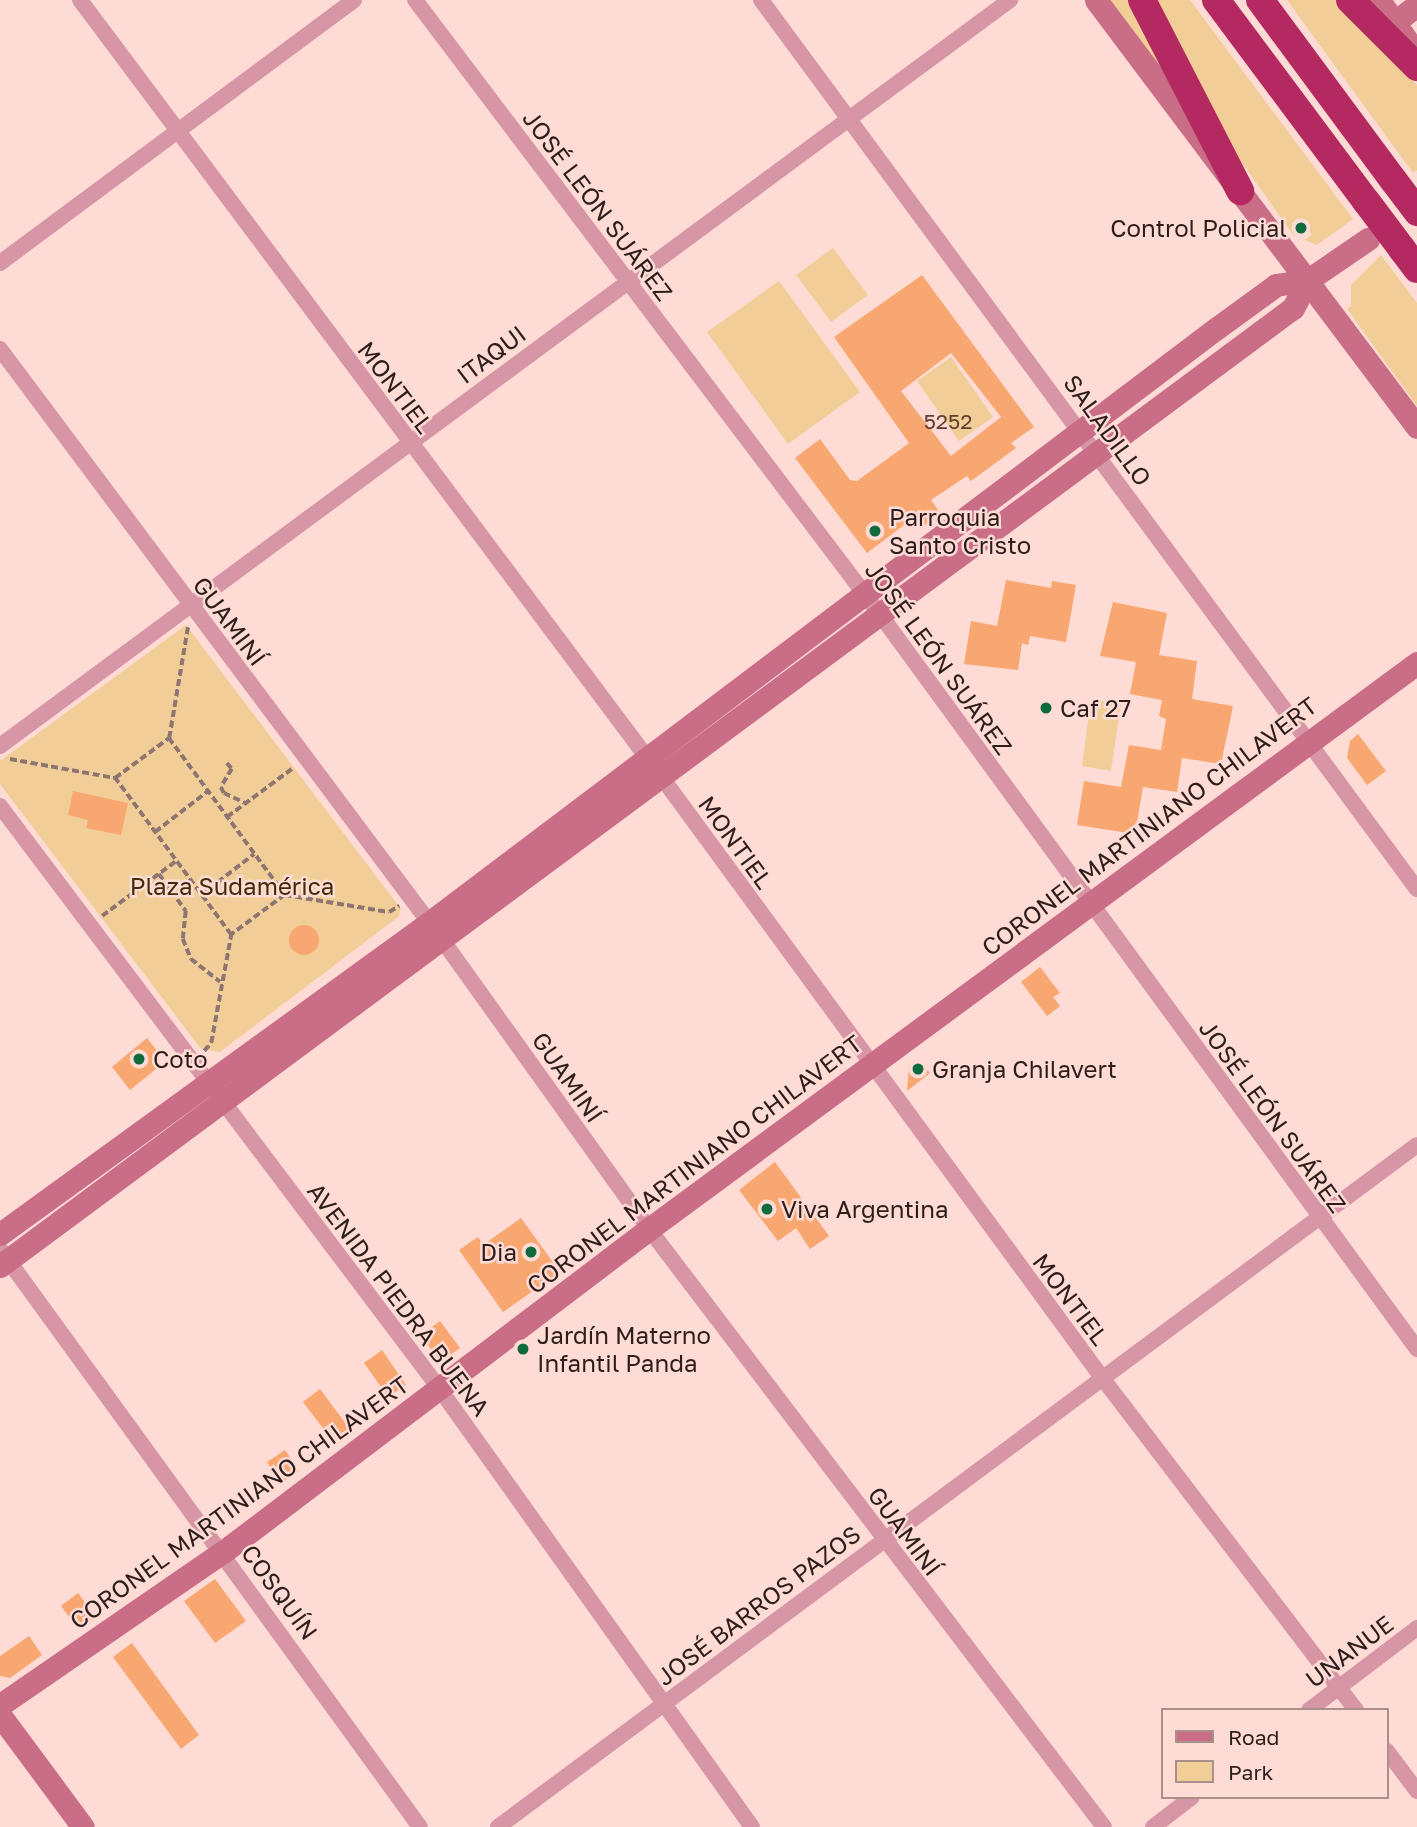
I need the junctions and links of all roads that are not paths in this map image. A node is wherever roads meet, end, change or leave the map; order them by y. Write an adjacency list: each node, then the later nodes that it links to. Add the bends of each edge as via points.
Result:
1 (80, 0): 17 (street, MONTIEL)
2 (354, 0): 17 (street)
3 (415, 0): 23 (street, JOSÉ LEÓN SUÁREZ)
4 (761, 0): 16 (street, SALADILLO)
5 (1010, 0): 16 (street, ITAQUI)
6 (1096, 0): 18 (main road)
7 (1142, 0): 18 (highway)
8 (1216, 0): 21 (highway, bridge)
9 (1260, 0): 19 (highway, bridge)
10 (1350, 0): 15 (highway)
11 (1379, 0): 13 (main road)
12 (1417, 5): 13 (main road)
13 (1396, 21): 14 (main road)
14 (1417, 55)
15 (1417, 67)
16 (850, 119): 23 (street, ITAQUI); 27 (street, SALADILLO)
17 (178, 131): 22 (street); 28 (street, MONTIEL)
18 (1240, 191): 24 (main road)
19 (1417, 212)
20 (1368, 239): 24 (main road)
21 (1409, 259)
22 (0, 263)
23 (626, 281): 28 (street, ITAQUI); 30 (street, JOSÉ LEÓN SUÁREZ)
24 (1308, 281): 26 (main road); 27 (main road, via 1276,285); 29 (main road, via 1293,308)
25 (0, 349): 31 (street, GUAMINÍ)
26 (1417, 427)
27 (1082, 432): 29 (street, SALADILLO); 30 (main road)
28 (410, 443): 31 (street, ITAQUI); 36 (street, MONTIEL)
29 (1098, 455): 32 (main road); 34 (street, SALADILLO)
30 (865, 595): 32 (street, JOSÉ LEÓN SUÁREZ); 36 (main road)
31 (191, 607): 35 (street, ITAQUI); 40 (street, GUAMINÍ)
32 (879, 613): 36 (main road); 39 (street, JOSÉ LEÓN SUÁREZ)
33 (1417, 663): 34 (main road, CORONEL MARTINIANO CHILAVERT)
34 (1306, 741): 38 (street, SALADILLO); 39 (main road, CORONEL MARTINIANO CHILAVERT)
35 (0, 746)
36 (653, 766): 40 (main road); 41 (street, MONTIEL)
37 (0, 806): 42 (street, AVENIDA PIEDRA BUENA)
38 (1417, 889)
39 (1088, 904): 41 (main road, CORONEL MARTINIANO CHILAVERT); 45 (street, JOSÉ LEÓN SUÁREZ)
40 (436, 932): 42 (main road); 43 (main road); 46 (street, GUAMINÍ)
41 (870, 1066): 46 (main road, CORONEL MARTINIANO CHILAVERT); 50 (street, MONTIEL)
42 (208, 1083): 43 (street, AVENIDA PIEDRA BUENA); 47 (main road)
43 (223, 1103): 48 (main road); 51 (street, AVENIDA PIEDRA BUENA)
44 (1417, 1145): 45 (street, JOSÉ BARROS PAZOS)
45 (1320, 1217): 49 (street, JOSÉ LEÓN SUÁREZ); 50 (street, JOSÉ BARROS PAZOS)
46 (649, 1229): 51 (main road, CORONEL MARTINIANO CHILAVERT); 52 (street, GUAMINÍ)
47 (0, 1234)
48 (3, 1258): 53 (street, COSQUÍN)
49 (1417, 1349)
50 (1103, 1379): 52 (street, JOSÉ BARROS PAZOS); 55 (street, MONTIEL)
51 (439, 1388): 53 (main road, CORONEL MARTINIANO CHILAVERT); 56 (street, AVENIDA PIEDRA BUENA)
52 (883, 1540): 56 (street, JOSÉ BARROS PAZOS); 68 (street, GUAMINÍ)
53 (223, 1552): 57 (main road, CORONEL MARTINIANO CHILAVERT); 65 (street, COSQUÍN)
54 (1417, 1628): 55 (street, UNANUE)
55 (1339, 1687): 58 (street, UNANUE); 59 (street, MONTIEL)
56 (664, 1704): 66 (street, JOSÉ BARROS PAZOS); 67 (street, AVENIDA PIEDRA BUENA)
57 (0, 1705)
58 (1312, 1708)
59 (1355, 1708)
60 (0, 1715): 64 (main road)
61 (1389, 1754): 62 (street)
62 (1417, 1791)
63 (1189, 1799): 69 (street)
64 (83, 1827)
65 (420, 1827)
66 (498, 1827)
67 (752, 1827)
68 (1104, 1827)
69 (1153, 1827)

